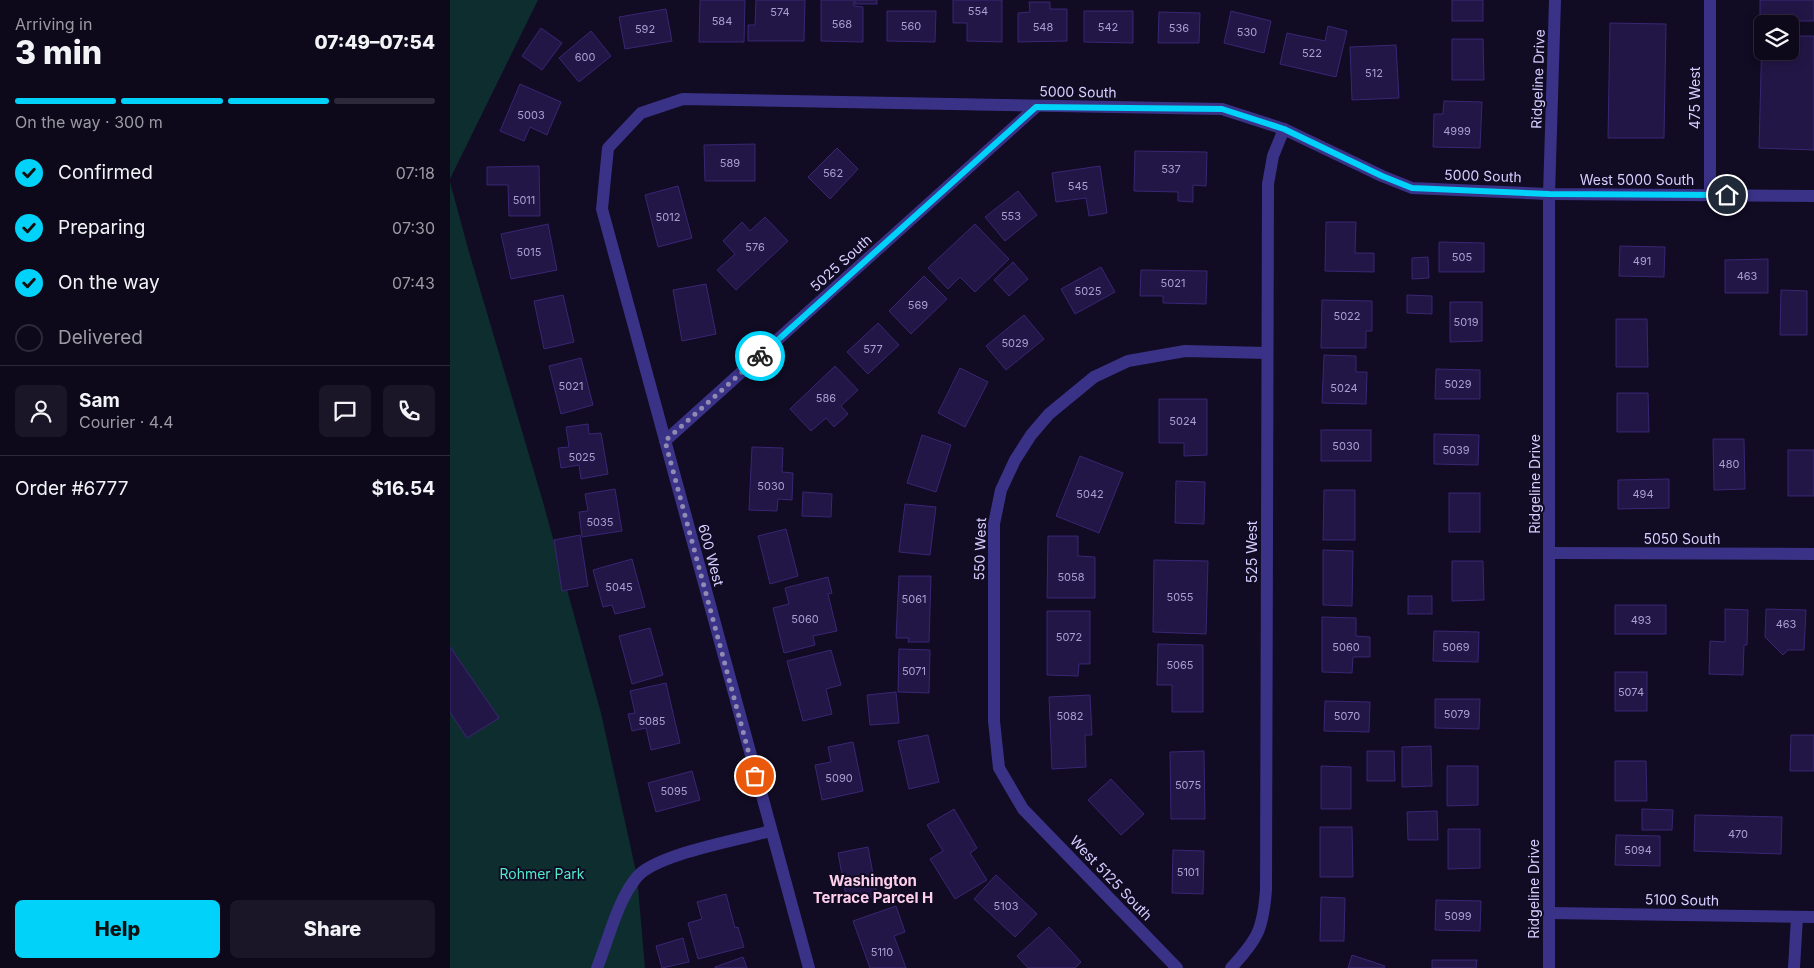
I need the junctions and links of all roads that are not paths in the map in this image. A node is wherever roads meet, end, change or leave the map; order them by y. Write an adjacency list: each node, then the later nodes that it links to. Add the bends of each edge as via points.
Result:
1 (1555, 0): 6 (street, Ridgeline Drive)
2 (1710, 0): 7 (street, 475 West)
3 (1036, 107): 4 (street, 5000 South, via 1222,109); 5 (street, 5000 South, via 683,99 641,113); 10 (street, 5025 South)
4 (1284, 129): 6 (street, 5000 South, via 1412,188); 9 (street, 525 West, via 1273,156 1268,184)
5 (608, 148): 10 (street, 600 West, via 602,209)
6 (1549, 194): 7 (street, West 5000 South); 11 (street, Ridgeline Drive)
7 (1710, 195): 8 (street, West 5000 South)
8 (1814, 196)
9 (1267, 353): 13 (street, 550 West, via 1185,351 1128,361 1094,377 1072,393 1030,435 1015,460 1001,490 994,524 994,721 999,768); 21 (street, 525 West, via 1266,890 1264,920 1252,946)
10 (665, 441): 14 (street, 600 West)
11 (1550, 553): 12 (street, 5050 South); 15 (street, Ridgeline Drive)
12 (1814, 554)
13 (1023, 809): 20 (street, West 5125 South)
14 (770, 831): 18 (street, via 661,860 637,876 624,896); 19 (street, 600 West)
15 (1549, 913): 16 (street, 5100 South); 22 (street, Ridgeline Drive)
16 (1797, 917): 17 (street, 5100 South); 23 (street)
17 (1814, 918)
18 (597, 968)
19 (809, 968)
20 (1177, 968)
21 (1232, 968)
22 (1549, 968)
23 (1794, 968)

